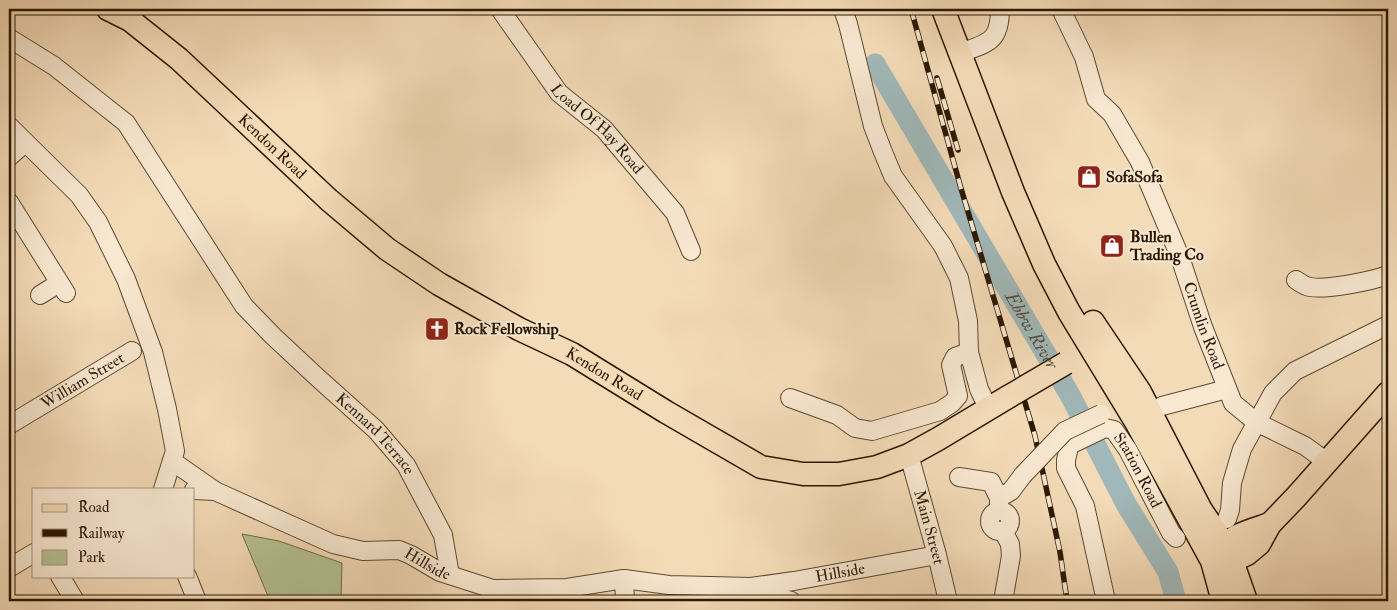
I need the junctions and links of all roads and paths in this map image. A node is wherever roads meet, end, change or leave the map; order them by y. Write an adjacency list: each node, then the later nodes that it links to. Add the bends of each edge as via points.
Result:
1 (108, 9): 29 (main road, Kendon Road, via 130,20 180,59 329,200 387,249 440,284 519,329 572,354 755,464 803,474 839,474 877,467)
2 (500, 9): 13 (street, Load Of Hay Road, via 559,93 604,130 676,213)
3 (843, 9): 20 (street, via 882,152 893,176 943,246 959,278 968,321)
4 (943, 9): 8 (main road)
5 (1000, 9): 8 (street, via 998,31 987,43)
6 (1062, 9): 21 (street, Crumlin Road, via 1084,57 1096,99 1112,114 1140,162 1180,257)
7 (9, 38): 45 (street, Kennard Terrace, via 54,66 126,123 244,306 376,430 406,465 443,535)
8 (960, 53): 18 (main road, via 1044,264 1069,312)
9 (9, 126): 10 (street)
10 (25, 143): 11 (street); 30 (street, via 79,195 98,222 126,278 165,399 175,451)
11 (9, 157)
12 (9, 202): 16 (street, via 62,288)
13 (691, 251)
14 (1388, 275): 15 (street, via 1365,282 1316,287)
15 (1296, 280)
16 (40, 294)
17 (1388, 325): 27 (street, via 1295,371 1273,393)
18 (1098, 343): 25 (main road, Kendon Road, bridge); 43 (main road, via 1140,430)
19 (132, 351): 28 (street, William Street)
20 (969, 352): 23 (street, via 955,357 951,365 958,396 952,403 940,410 872,431 856,428 837,415); 25 (street)
21 (1227, 389): 24 (street); 27 (street, Crumlin Road, via 1237,408)
22 (1388, 393): 31 (main road)
23 (790, 398)
24 (1162, 406)
25 (988, 408): 29 (main road, Kendon Road)
26 (1107, 416): 36 (street, bridge, via 1065,431); 39 (street, Station Road); 57 (street, Station Road, via 1070,447 1066,460 1066,468 1085,506)
27 (1256, 422): 31 (street, Crumlin Road, via 1305,446); 37 (street, via 1238,460)
28 (9, 425)
29 (909, 455): 42 (street, Main Street)
30 (172, 461): 33 (street); 35 (street)
31 (1327, 462): 38 (main road)
32 (960, 477): 36 (street, via 991,482)
33 (163, 488)
34 (195, 490): 35 (street, Hillside)
35 (215, 491): 45 (street, Hillside, via 333,544 363,551 399,550)
36 (999, 505): 56 (street, via 990,525 994,530 1003,531 1010,544)
37 (1227, 519)
38 (1270, 524): 40 (main road); 43 (main road, via 1243,533)
39 (1176, 538)
40 (1259, 544): 43 (main road, via 1247,554); 59 (main road)
41 (32, 554): 44 (street)
42 (937, 555): 49 (street, Hillside); 55 (street, Main Street)
43 (1222, 555): 58 (main road); 59 (main road)
44 (9, 568)
45 (450, 575): 48 (street, Hillside, via 493,589 567,588)
46 (61, 578): 51 (street)
47 (188, 578): 52 (street)
48 (624, 579): 50 (street, Hillside); 53 (street)
49 (750, 587): 50 (street, Hillside); 54 (street)
50 (697, 594)
51 (75, 601)
52 (197, 601)
53 (625, 601)
54 (791, 601)
55 (948, 601)
56 (1004, 601)
57 (1106, 601)
58 (1223, 601)
59 (1247, 601)

